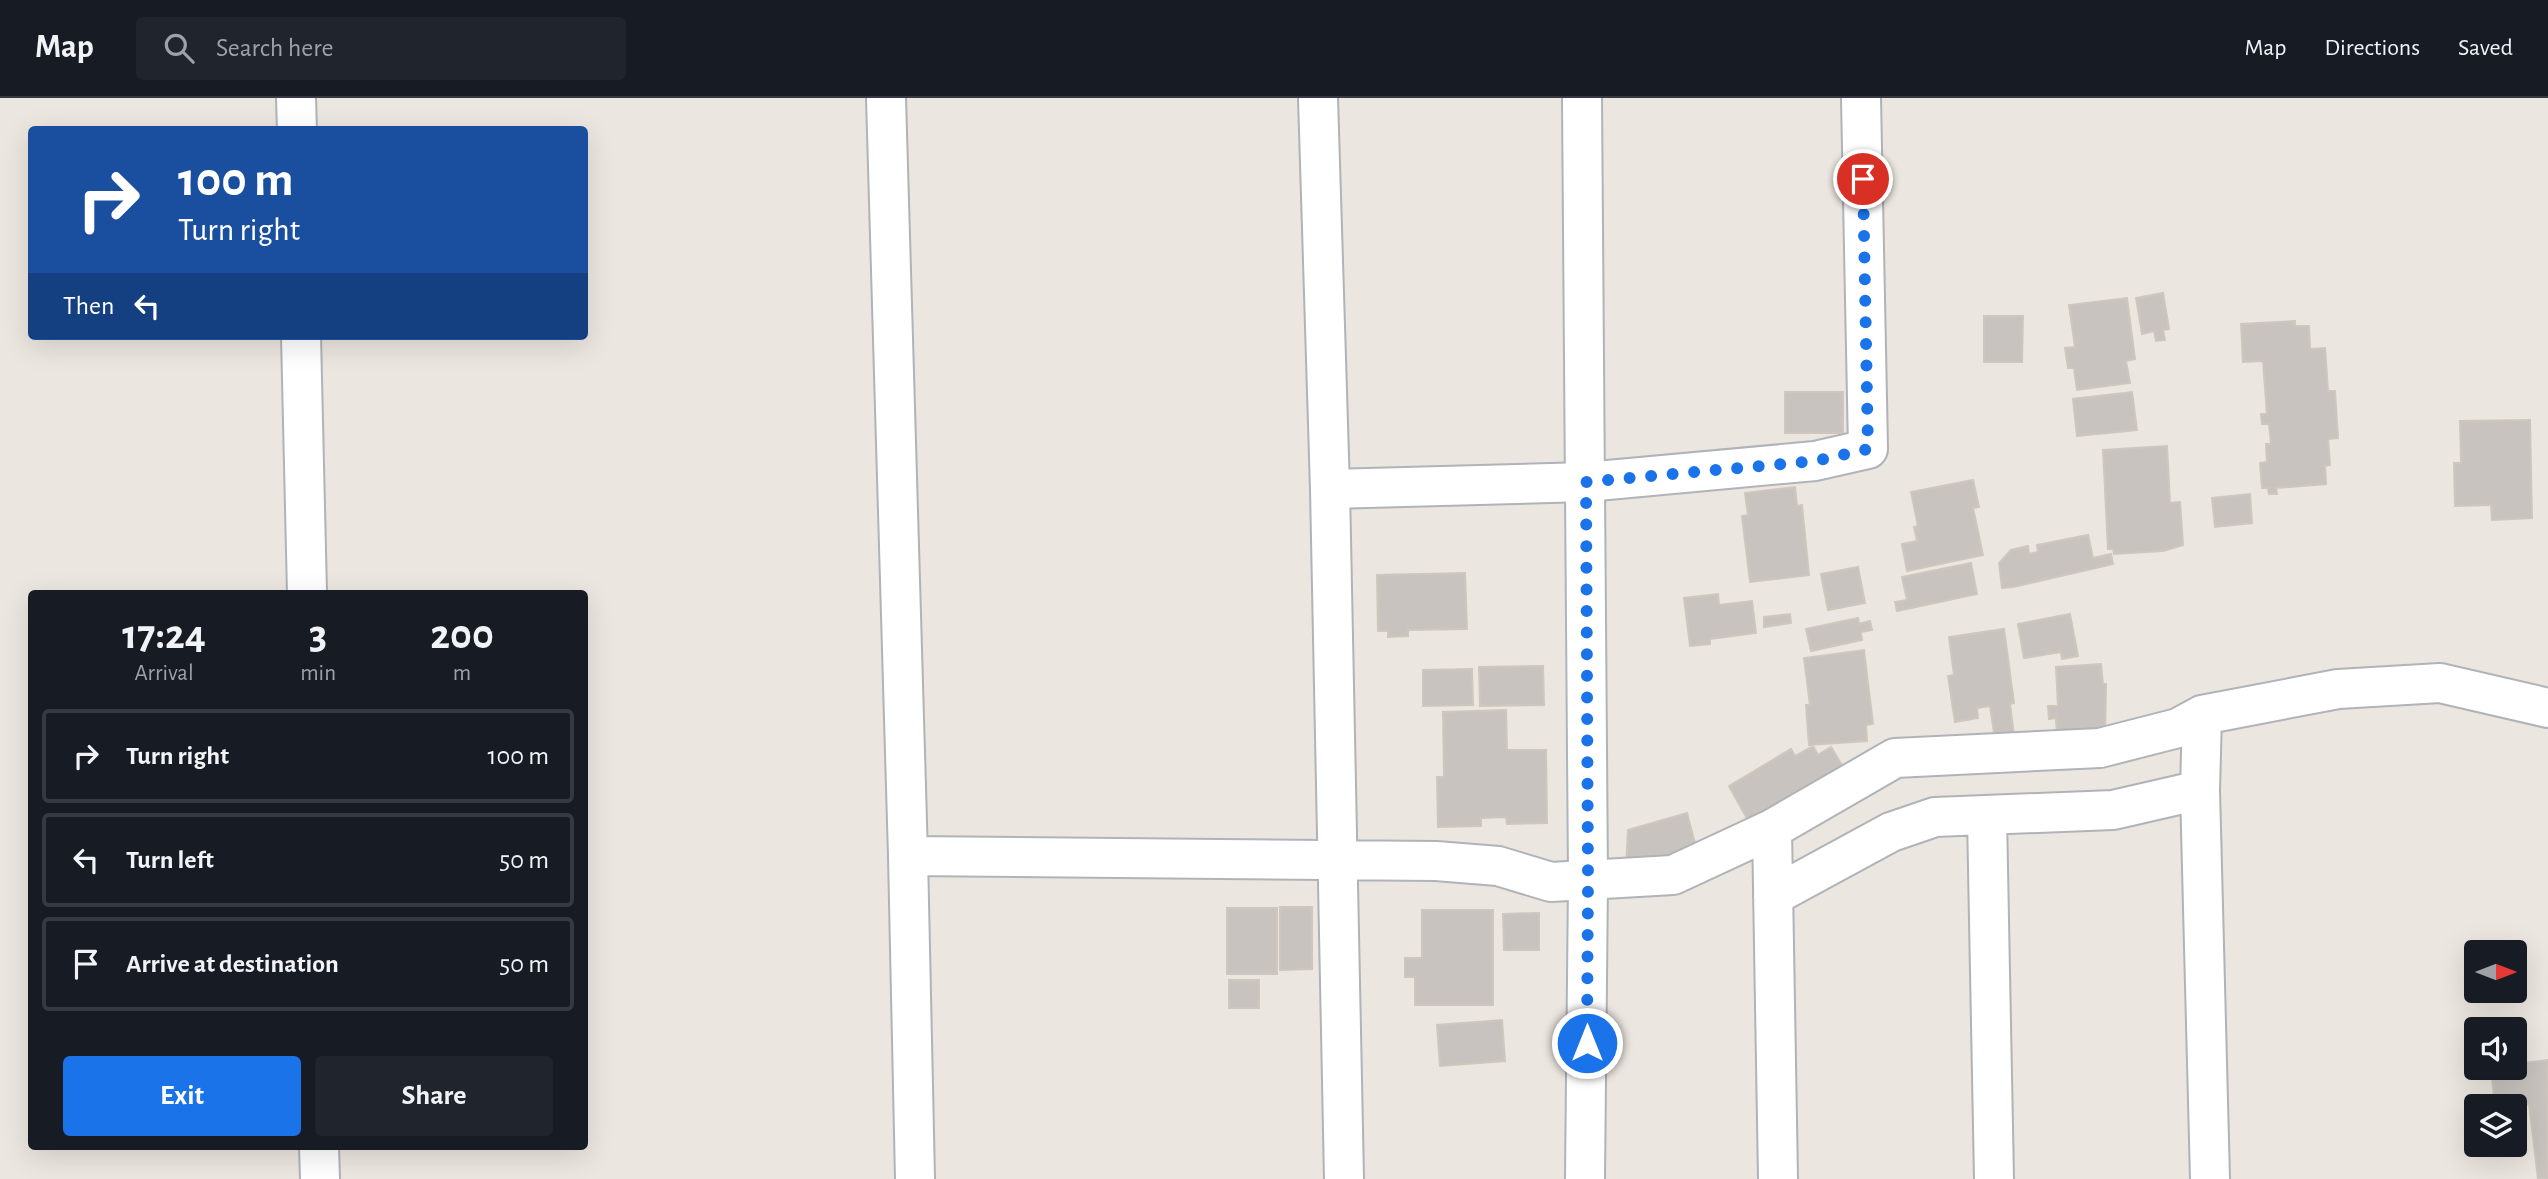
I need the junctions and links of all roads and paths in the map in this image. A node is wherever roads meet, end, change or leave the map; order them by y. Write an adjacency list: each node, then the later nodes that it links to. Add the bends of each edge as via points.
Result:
1 (296, 98): 6 (street)
2 (886, 98): 16 (street)
3 (1318, 98): 9 (street)
4 (1582, 98): 8 (street)
5 (1861, 98): 8 (street, via 1868,449 1815,461)
6 (297, 126)
7 (302, 340): 10 (street)
8 (1586, 482): 9 (street); 18 (street)
9 (1330, 489): 17 (street)
10 (307, 590)
11 (2548, 708): 12 (street, via 2441,683 2338,689)
12 (2202, 715): 13 (street); 15 (street, via 2178,728 2100,748 1895,758)
13 (2200, 790): 14 (street, via 2113,810); 27 (street)
14 (1987, 816): 19 (street, via 1935,817 1891,832); 26 (street)
15 (1772, 829): 18 (street, via 1673,875); 19 (street)
16 (908, 856): 17 (street); 22 (street)
17 (1337, 860): 18 (street, via 1436,861 1498,866 1551,882); 23 (street)
18 (1588, 880): 24 (street)
19 (1773, 897): 25 (street)
20 (319, 1150): 21 (street)
21 (320, 1179)
22 (915, 1179)
23 (1344, 1179)
24 (1585, 1179)
25 (1778, 1179)
26 (1994, 1179)
27 (2210, 1179)

